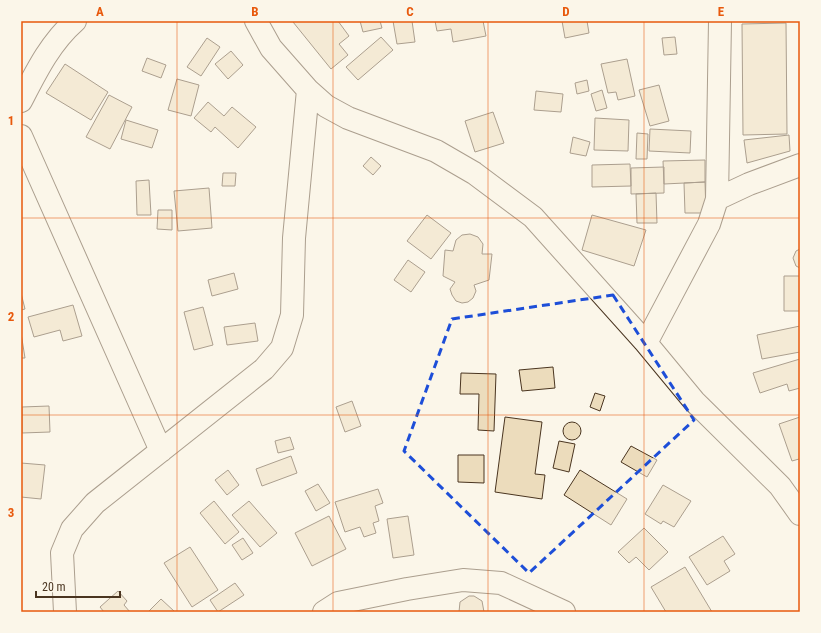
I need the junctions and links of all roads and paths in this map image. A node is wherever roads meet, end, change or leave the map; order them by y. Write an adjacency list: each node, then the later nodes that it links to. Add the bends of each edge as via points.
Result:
1 (75, 21): 5 (street, via 44,57)
2 (256, 21): 4 (street, via 271,48)
3 (720, 21): 8 (street)
4 (308, 90): 9 (street, via 326,106 348,118 436,151 480,177 533,217); 10 (street, via 294,238 292,315 282,348 264,369)
5 (21, 101)
6 (21, 136): 10 (street)
7 (800, 165): 8 (street)
8 (717, 198): 9 (street, via 709,224)
9 (646, 343): 11 (street, via 694,401 780,486)
10 (161, 451): 12 (street, via 95,503 72,529 62,553)
11 (800, 514)
12 (65, 612)
13 (324, 612): 14 (street, via 338,603 463,580 501,583)
14 (564, 612)

